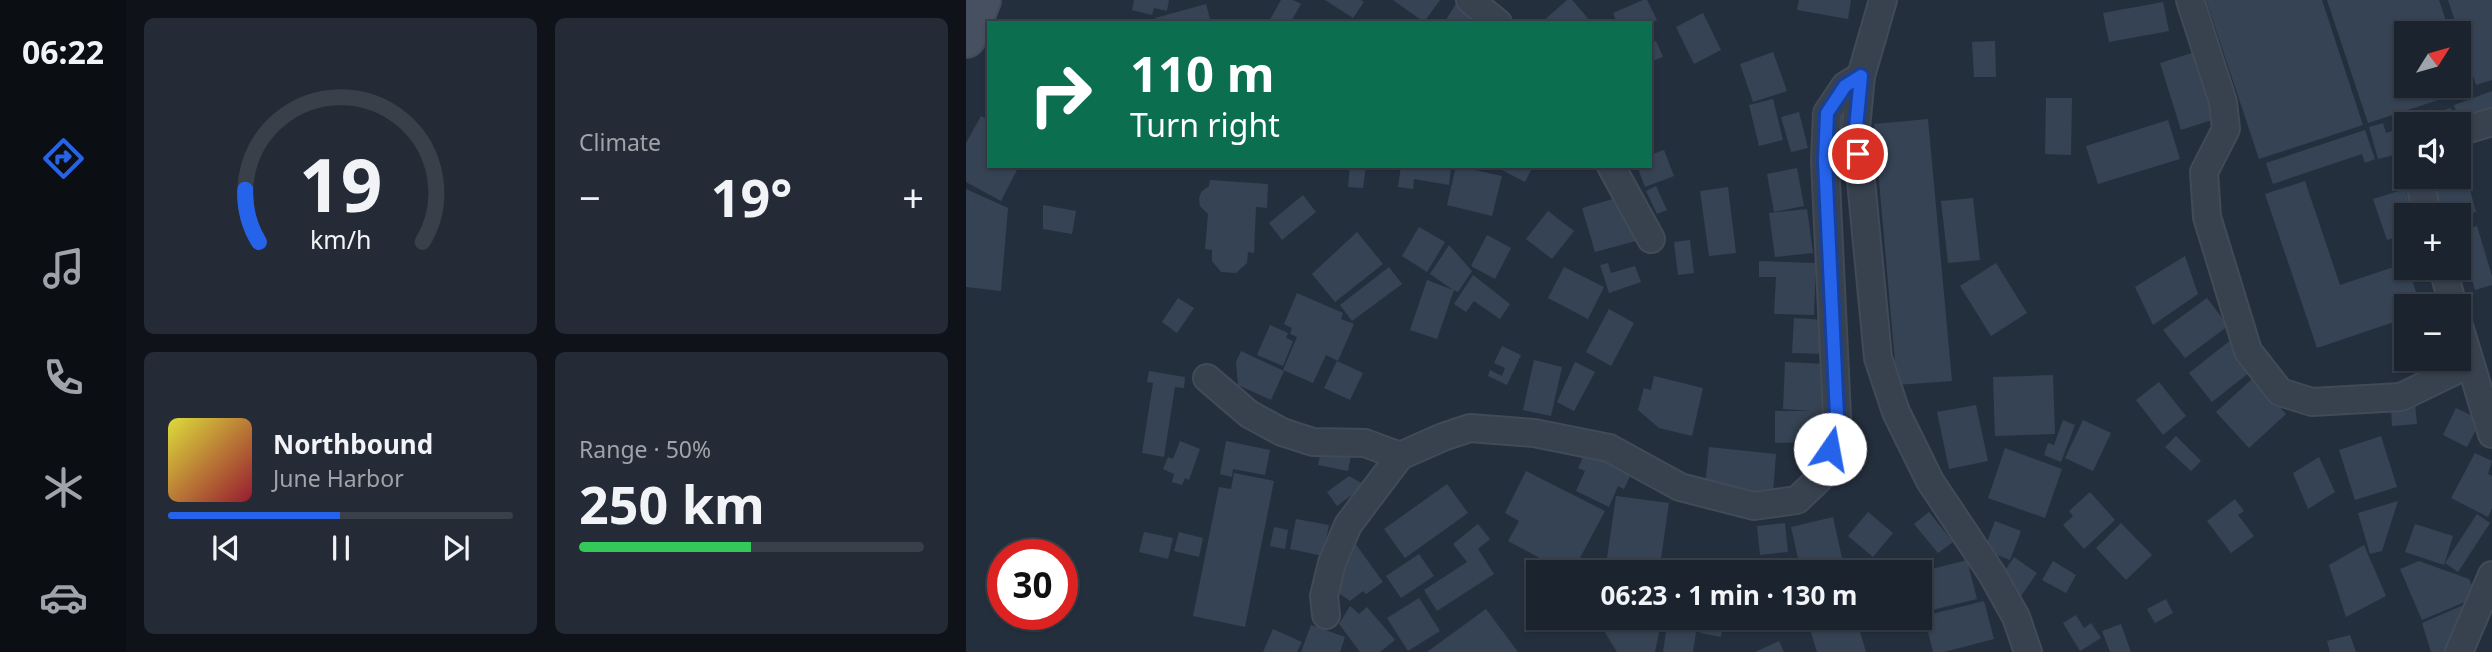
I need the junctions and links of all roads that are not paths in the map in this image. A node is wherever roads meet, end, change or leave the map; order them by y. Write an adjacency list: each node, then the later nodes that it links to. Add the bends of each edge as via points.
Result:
1 (981, 0): 6 (main road)
2 (1470, 0): 5 (street)
3 (1883, 0): 7 (street)
4 (2190, 0): 13 (street, via 2223,102 2226,129 2204,172 2207,217 2248,351 2280,392 2312,402 2401,397)
5 (1496, 21)
6 (966, 38)
7 (1861, 76): 16 (street, via 1845,86 1827,113 1825,161 1837,416 1820,478 1797,500 1754,506 1680,487 1609,448 1534,433 1470,428); 19 (street, via 1856,128 1878,358 1896,412 1930,481 1992,573 2016,617)
8 (2492, 122): 9 (street)
9 (2471, 128)
10 (1612, 168): 11 (street)
11 (1651, 239)
12 (2471, 370): 15 (street)
13 (2455, 371)
14 (1207, 378): 16 (street, via 1249,414 1282,432 1313,443 1364,443)
15 (2492, 434)
16 (1400, 456): 18 (street, via 1348,525 1324,596)
17 (2492, 575): 20 (street)
18 (1326, 615)
19 (2028, 652)
20 (2459, 652)

